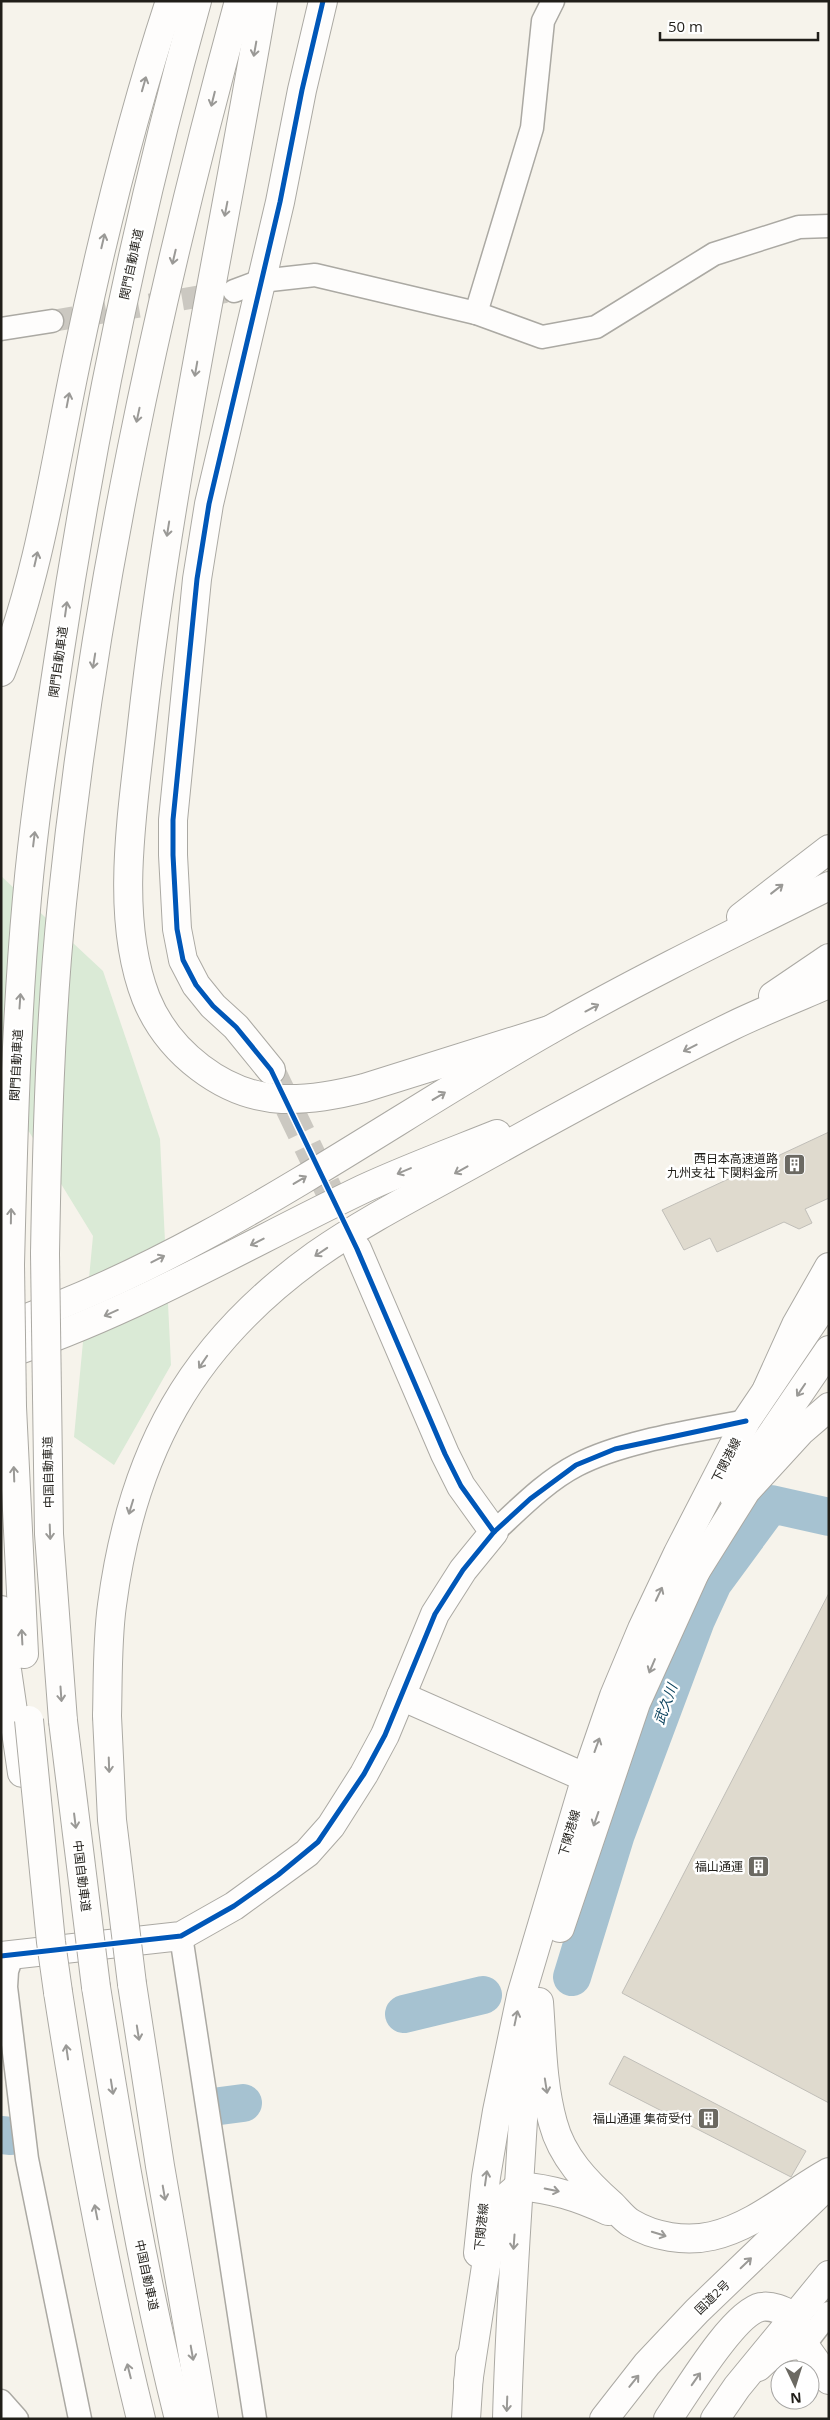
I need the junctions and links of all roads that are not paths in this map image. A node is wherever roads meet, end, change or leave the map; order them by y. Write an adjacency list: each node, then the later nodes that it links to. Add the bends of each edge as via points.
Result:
1 (170, 1): 13 (main road, one-way to 1, via 28,594 78,351 122,164 150,60)
2 (197, 1): 26 (main road, 関門自動車道, one-way to 2, bridge, via 14,1076 27,897 50,715 91,458 118,322 147,190)
3 (239, 1): 55 (main road, 中国自動車道, one-way to 55, bridge, via 160,316 103,597 62,904 48,1093 46,1396 50,1534 63,1721 96,1987 120,2137 144,2268)
4 (264, 1): 20 (main road, one-way to 20, via 181,453 148,666 130,848 131,938 137,971 160,1025 192,1062 213,1077 256,1096 308,1099 364,1088)
5 (323, 1): 8 (main road)
6 (553, 1): 10 (street, via 543,21 532,128)
7 (829, 226): 10 (street, via 799,227 714,254 596,326 542,337)
8 (260, 281): 9 (street); 10 (street, via 314,275); 21 (main road, via 209,504 196,579 173,855 177,929 183,960 196,985)
9 (234, 291)
10 (476, 313)
11 (52, 321): 12 (street)
12 (1, 330)
13 (1, 672)
14 (829, 849): 16 (main road, one-way to 14)
15 (829, 886): 16 (main road)
16 (697, 952): 20 (main road, one-way to 16)
17 (829, 958): 19 (main road)
18 (829, 984): 19 (main road)
19 (733, 1026): 22 (main road, one-way to 22)
20 (549, 1030): 26 (main road, one-way to 20, via 89,1292 192,1242)
21 (271, 1070)
22 (596, 1096): 26 (main road, one-way to 26, via 365,1188 92,1321); 56 (main road, one-way to 56, bridge, via 364,1224 316,1255 266,1294 207,1356 182,1394 159,1434 129,1512 111,1607 107,1716 112,1820 132,1984)
23 (357, 1249): 31 (main road, via 453,1470)
24 (829, 1267): 28 (main road, via 796,1325)
25 (829, 1298): 28 (main road, 下関港線)
26 (5, 1340): 37 (main road, one-way to 26, bridge, via 29,1720 12,1407)
27 (829, 1350): 32 (main road, 下関港線, one-way to 32, via 725,1508)
28 (768, 1389): 30 (main road, 下関港線)
29 (829, 1408): 32 (main road, via 800,1432 746,1490)
30 (746, 1421): 31 (street, via 616,1449 576,1465 530,1499); 35 (main road, 下関港線, one-way to 30, via 614,1696 678,1553)
31 (494, 1532): 34 (main road, via 462,1570 435,1614)
32 (694, 1574): 35 (main road, 下関港線, one-way to 35, via 636,1703)
33 (1, 1610): 37 (main road, via 24,1787)
34 (401, 1696): 35 (main road); 36 (main road, via 364,1774 318,1842 234,1906)
35 (596, 1782): 39 (main road, 下関港線, one-way to 39); 49 (main road, 下関港線, one-way to 35, via 478,2244 497,2111 521,1996)
36 (181, 1936): 38 (main road); 57 (street)
37 (51, 1942): 54 (main road, one-way to 37, bridge, via 125,2354 71,2079)
38 (7, 1954): 53 (street, via 6,1987 27,2159)
39 (538, 2002): 42 (main road, 下関港線, via 528,2050); 43 (main road, one-way to 43, via 544,2074 558,2139 587,2183)
40 (829, 2172): 43 (main road, one-way to 40, via 663,2236 712,2236 758,2217)
41 (829, 2184): 60 (main road, 国道2号, one-way to 41, via 647,2364 697,2311)
42 (519, 2186): 43 (main road, one-way to 43, via 564,2193); 49 (main road, via 503,2200 492,2227); 59 (main road, 下関港線, one-way to 59)
43 (631, 2223)
44 (829, 2275): 46 (main road)
45 (829, 2313): 47 (street)
46 (794, 2316): 47 (main road); 51 (main road); 61 (main road, one-way to 46, via 722,2341 746,2314 762,2307 777,2308)
47 (804, 2345): 48 (main road); 51 (main road, via 788,2345 773,2352)
48 (829, 2380)
49 (468, 2383): 58 (main road, 下関港線)
50 (1, 2401): 52 (street)
51 (722, 2408)
52 (17, 2419)
53 (80, 2419)
54 (141, 2419)
55 (179, 2419)
56 (204, 2419)
57 (255, 2419)
58 (466, 2419)
59 (507, 2419)
60 (604, 2419)
61 (668, 2419)

